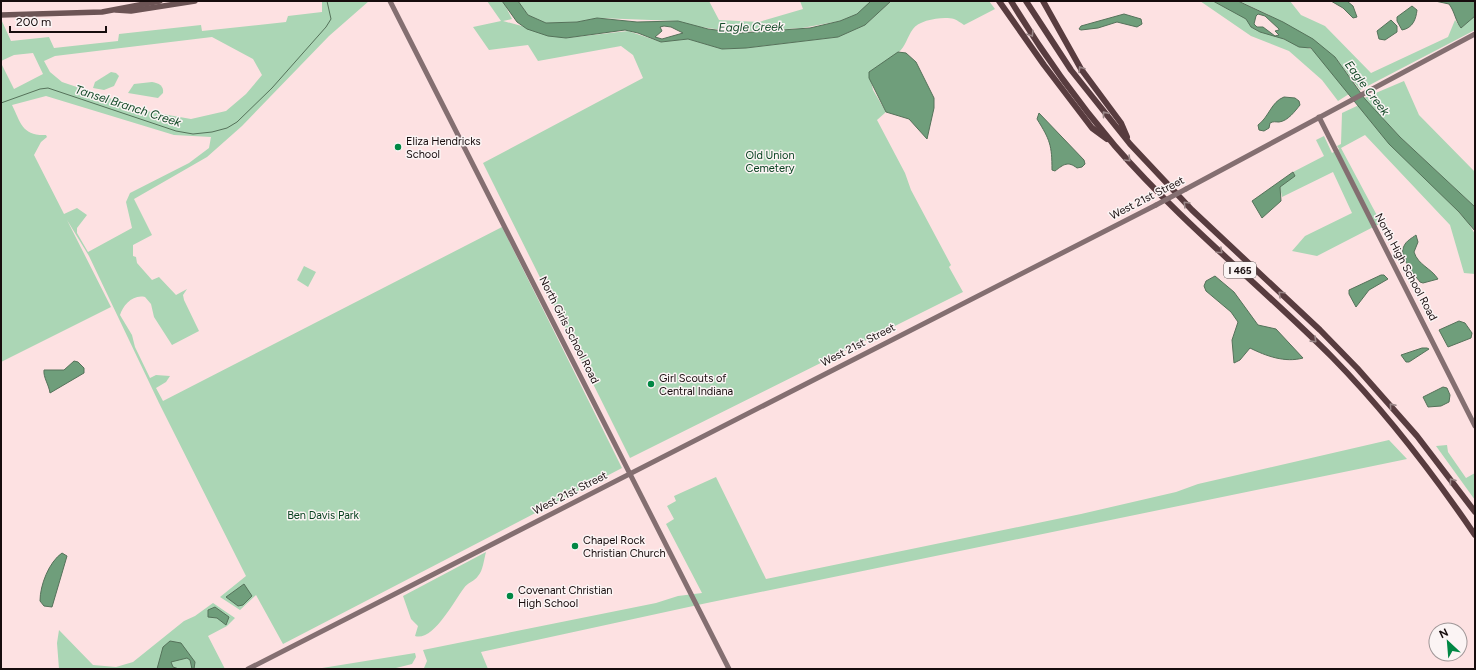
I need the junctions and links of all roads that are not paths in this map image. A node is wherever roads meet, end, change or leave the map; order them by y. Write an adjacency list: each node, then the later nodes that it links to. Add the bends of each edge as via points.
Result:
1 (160, 1): 8 (main road)
2 (195, 1): 8 (main road, via 142,10)
3 (390, 1): 15 (street, North Girls School Road)
4 (998, 1): 13 (highway, via 1092,128)
5 (1011, 1): 13 (highway, I 465, one-way to 13, via 1033,38)
6 (1026, 1): 12 (highway, I 465, one-way to 6, via 1071,70)
7 (1042, 1): 12 (highway, one-way to 7, via 1121,123 1085,75)
8 (116, 10): 9 (main road)
9 (1, 15)
10 (1475, 34): 11 (street, West 21st Street)
11 (1319, 117): 14 (street, North High School Road); 15 (street, West 21st Street, bridge, via 1156,205)
12 (1130, 144): 16 (highway, I 465, one-way to 12, via 1417,436 1357,368 1192,210)
13 (1115, 146): 17 (highway, I 465, one-way to 17, via 1176,210 1342,368 1422,462)
14 (1475, 426)
15 (631, 473): 18 (street, West 21st Street); 19 (street, North Girls School Road)
16 (1475, 512)
17 (1475, 535)
18 (248, 669)
19 (729, 669)

